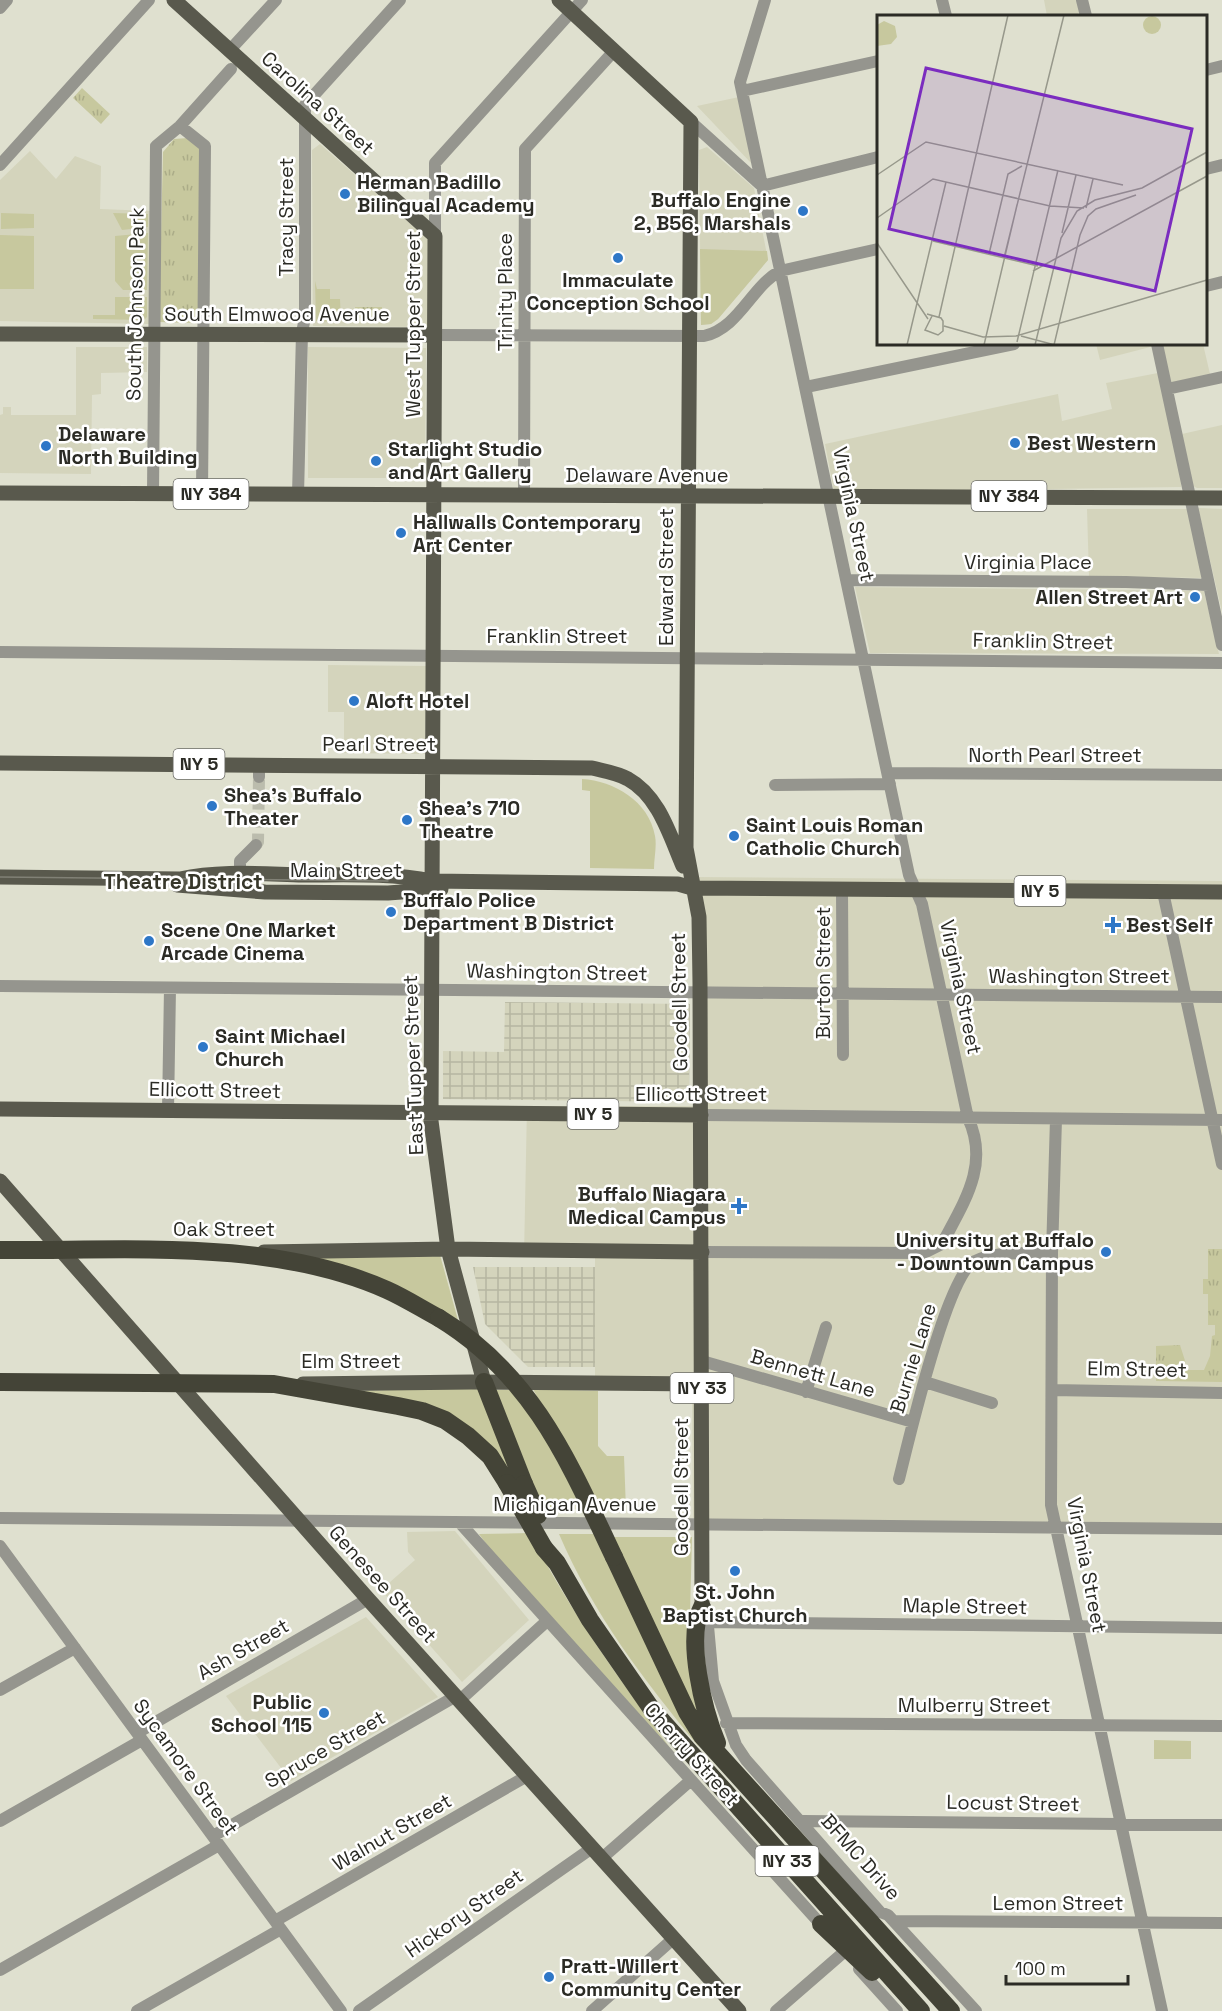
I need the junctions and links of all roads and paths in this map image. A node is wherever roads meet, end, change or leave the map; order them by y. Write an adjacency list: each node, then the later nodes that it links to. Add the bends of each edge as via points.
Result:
1 (7, 0): 11 (street)
2 (149, 0): 26 (street)
3 (174, 0): 15 (main road, Carolina Street)
4 (276, 0): 15 (street)
5 (400, 0): 22 (street, Tracy Street, via 305,105)
6 (559, 0): 12 (main road)
7 (582, 0): 12 (street, West Tupper Street)
8 (765, 0): 21 (street, via 740,82)
9 (942, 0): 13 (street)
10 (1085, 0): 14 (street)
11 (0, 8)
12 (572, 12): 16 (main road); 30 (street, West Tupper Street, via 435,163)
13 (946, 15)
14 (1086, 15)
15 (230, 51): 22 (main road, Carolina Street)
16 (614, 51): 23 (main road); 40 (street, Trinity Place, via 525,149)
17 (877, 62): 21 (street)
18 (1222, 66): 20 (street)
19 (231, 69): 24 (street, South Johnson Park)
20 (1207, 69)
21 (741, 91): 29 (street, Virginia Street)
22 (306, 120): 30 (main road, Carolina Street); 35 (street, Tracy Street)
23 (691, 122): 29 (street); 41 (main road, Edward Street)
24 (180, 126): 37 (street, South Johnson Park, via 156,146); 38 (street, via 205,146)
25 (877, 157): 29 (street)
26 (0, 165)
27 (1222, 165): 28 (street)
28 (1207, 169)
29 (762, 186): 32 (street, Virginia Street)
30 (435, 236): 39 (main road, West Tupper Street)
31 (877, 249): 32 (street)
32 (780, 271): 41 (street, South Elmwood Avenue, via 714,334); 45 (street, Virginia Street)
33 (1222, 282): 34 (street)
34 (1207, 286)
35 (302, 333): 38 (main road, South Elmwood Avenue); 39 (main road, South Elmwood Avenue); 50 (street, Tracy Street)
36 (0, 334): 37 (main road, South Elmwood Avenue)
37 (154, 334): 38 (main road, South Elmwood Avenue); 48 (street, South Johnson Park)
38 (203, 334): 49 (street)
39 (434, 335): 40 (street, South Elmwood Avenue); 51 (main road, West Tupper Street)
40 (525, 336): 41 (street, South Elmwood Avenue); 52 (street, Trinity Place)
41 (689, 336): 53 (main road, Edward Street)
42 (1009, 345): 45 (street)
43 (1157, 345): 46 (street)
44 (1222, 377): 46 (street)
45 (806, 387): 54 (street, Virginia Street)
46 (1167, 389): 55 (street)
47 (0, 493): 48 (main road, Delaware Avenue / NY 384)
48 (153, 494): 49 (main road, Delaware Avenue / NY 384)
49 (202, 494): 50 (main road, Delaware Avenue / NY 384)
50 (298, 495): 51 (main road, Delaware Avenue / NY 384)
51 (434, 495): 52 (main road, Delaware Avenue / NY 384); 61 (main road, West Tupper Street)
52 (524, 495): 53 (main road, Delaware Avenue / NY 384)
53 (688, 496): 54 (main road, Delaware Avenue / NY 384); 62 (main road, Edward Street)
54 (829, 496): 55 (main road, Delaware Avenue / NY 384); 57 (street, Virginia Street)
55 (1189, 497): 56 (main road, Delaware Avenue / NY 384); 58 (street)
56 (1222, 498)
57 (847, 580): 58 (street, Virginia Place); 63 (street, Virginia Street)
58 (1209, 585): 59 (street)
59 (1222, 645)
60 (0, 652): 61 (street, Franklin Street)
61 (432, 655): 62 (street, Franklin Street); 66 (main road, West Tupper Street)
62 (687, 657): 63 (street, Franklin Street); 75 (main road, Edward Street, via 686,848)
63 (864, 659): 64 (street, Franklin Street); 68 (street, Virginia Street)
64 (1222, 663)
65 (0, 763): 66 (main road, Pearl Street / NY 5, via 259,771)
66 (432, 765): 74 (main road, West Tupper Street); 75 (main road, Pearl Street / NY 5, via 592,768 630,780 658,810)
67 (1222, 775): 68 (street, North Pearl Street)
68 (889, 779): 69 (street, North Pearl Street); 77 (street, Virginia Street, via 909,875)
69 (775, 785)
70 (256, 845): 71 (street, via 240,861)
71 (240, 868)
72 (0, 877): 74 (main road, via 391,876)
73 (0, 883): 74 (main road, Main Street, via 388,892)
74 (432, 885): 75 (main road, via 678,884); 82 (main road, East Tupper Street)
75 (692, 888): 76 (main road, NY 5); 83 (main road, Goodell Street / NY 5, via 699,918)
76 (842, 890): 77 (main road, NY 5); 84 (street, Burton Street)
77 (916, 890): 78 (main road, NY 5); 85 (street, Virginia Street)
78 (1163, 892): 79 (main road, NY 5); 86 (street)
79 (1222, 892)
80 (0, 986): 81 (street, Washington Street)
81 (170, 988): 82 (street, Washington Street); 90 (street)
82 (431, 990): 83 (street, Washington Street); 91 (main road, East Tupper Street)
83 (700, 993): 84 (street, Washington Street); 92 (main road, Goodell Street / NY 5)
84 (843, 993): 85 (street, Washington Street); 88 (street, Burton Street)
85 (942, 995): 86 (street, Washington Street); 93 (street, Virginia Street)
86 (1186, 997): 87 (street, Washington Street); 95 (street)
87 (1222, 997)
88 (843, 1055)
89 (0, 1109): 90 (main road, Ellicott Street / NY 5)
90 (168, 1111): 91 (main road, Ellicott Street / NY 5)
91 (431, 1113): 92 (main road, Ellicott Street / NY 5); 98 (main road, East Tupper Street)
92 (701, 1115): 93 (street, Ellicott Street); 102 (main road, Goodell Street / NY 33)
93 (968, 1118): 94 (street, Ellicott Street); 102 (street, Virginia Street, via 978,1165 942,1244 933,1250)
94 (1056, 1119): 95 (street, Ellicott Street); 103 (street, Virginia Street)
95 (1217, 1120): 96 (street)
96 (1222, 1164)
97 (0, 1181): 100 (main road, Genesee Street)
98 (448, 1249): 101 (main road, Oak Street); 102 (main road, Oak Street); 108 (main road, East Tupper Street)
99 (0, 1250): 100 (highway, Oak Street)
100 (61, 1250): 101 (highway, Oak Street); 106 (main road, Genesee Street)
101 (219, 1252): 140 (highway, bridge, via 322,1269 386,1290 440,1318 487,1352 523,1389 566,1457 687,1712 714,1752)
102 (702, 1252): 105 (main road, Goodell Street / NY 33)
103 (1052, 1253): 109 (street, Burnie Lane, via 991,1255 972,1262 948,1305); 112 (street, Virginia Street)
104 (825, 1327): 113 (street)
105 (702, 1362): 111 (main road, Goodell Street / NY 33); 113 (street, Bennett Lane)
106 (176, 1381): 107 (highway, Elm Street); 110 (highway, Elm Street); 120 (main road, Genesee Street)
107 (0, 1382)
108 (484, 1382): 110 (main road, Elm Street); 111 (main road, Elm Street); 118 (highway)
109 (925, 1382): 115 (street); 116 (street, Burnie Lane)
110 (274, 1384): 118 (highway, via 422,1411 445,1420 468,1436)
111 (702, 1384): 122 (main road, Goodell Street / NY 33)
112 (1052, 1390): 114 (street, Elm Street); 123 (street, Virginia Street, via 1051,1505)
113 (806, 1392): 116 (street, Bennett Lane)
114 (1222, 1393)
115 (992, 1403)
116 (913, 1422): 117 (street, Burnie Lane)
117 (899, 1479)
118 (516, 1483): 163 (highway, NY 33, bridge, via 544,1548 653,1711)
119 (0, 1518): 120 (street, Michigan Avenue)
120 (299, 1521): 121 (street, Michigan Avenue); 126 (main road, Genesee Street)
121 (460, 1522): 122 (street, Michigan Avenue); 128 (street, Cherry Street)
122 (702, 1524): 123 (street, Michigan Avenue); 127 (main road, Goodell Street / NY 33)
123 (1055, 1528): 124 (street, Michigan Avenue); 129 (street, Virginia Street)
124 (1222, 1529)
125 (0, 1546): 131 (street, Sycamore Street)
126 (368, 1599): 133 (main road, Genesee Street); 137 (street, Ash Street)
127 (705, 1615): 129 (street, Maple Street); 134 (street, Goodell Street, via 712,1681); 140 (highway, NY 33, via 698,1614 696,1644 702,1700 719,1747)
128 (547, 1621): 133 (street, Spruce Street); 139 (street, Cherry Street)
129 (1077, 1626): 130 (street, Maple Street); 135 (street, Virginia Street)
130 (1222, 1628)
131 (75, 1648): 132 (street); 137 (street, Sycamore Street)
132 (0, 1690)
133 (458, 1699): 138 (main road, Genesee Street); 145 (street, Spruce Street)
134 (726, 1723): 135 (street, Mulberry Street); 142 (street, BFMC Drive, via 746,1760)
135 (1098, 1725): 136 (street, Mulberry Street); 143 (street, Virginia Street)
136 (1222, 1726)
137 (140, 1736): 141 (street, Ash Street); 145 (street, Sycamore Street)
138 (527, 1776): 146 (main road, Genesee Street); 151 (street, Walnut Street)
139 (690, 1780): 146 (street, Hickory Street); 150 (street, Cherry Street)
140 (749, 1789): 164 (highway, NY 33)
141 (0, 1821)
142 (803, 1821): 143 (street, Locust Street); 147 (street, BFMC Drive)
143 (1120, 1824): 144 (street, Locust Street); 148 (street, Virginia Street)
144 (1222, 1825)
145 (216, 1840): 151 (street, Sycamore Street); 154 (street, Spruce Street)
146 (597, 1853): 152 (main road, Genesee Street); 157 (street, Hickory Street)
147 (887, 1916): 148 (street, Lemon Street); 165 (highway, via 883,1921); 166 (street, BFMC Drive)
148 (1141, 1923): 149 (street, Lemon Street); 167 (street, Virginia Street)
149 (1222, 1923)
150 (821, 1924): 153 (street, Cherry Street); 162 (highway)
151 (278, 1925): 155 (street, Walnut Street); 156 (street, Sycamore Street)
152 (673, 1939): 158 (street); 159 (main road, Genesee Street)
153 (844, 1952): 160 (street); 161 (street, Cherry Street)
154 (0, 1970)
155 (137, 2011)
156 (341, 2011)
157 (359, 2011)
158 (592, 2011)
159 (739, 2011)
160 (776, 2011)
161 (897, 2011)
162 (908, 2011)
163 (921, 2011)
164 (951, 2011)
165 (955, 2011)
166 (976, 2011)
167 (1162, 2011)

